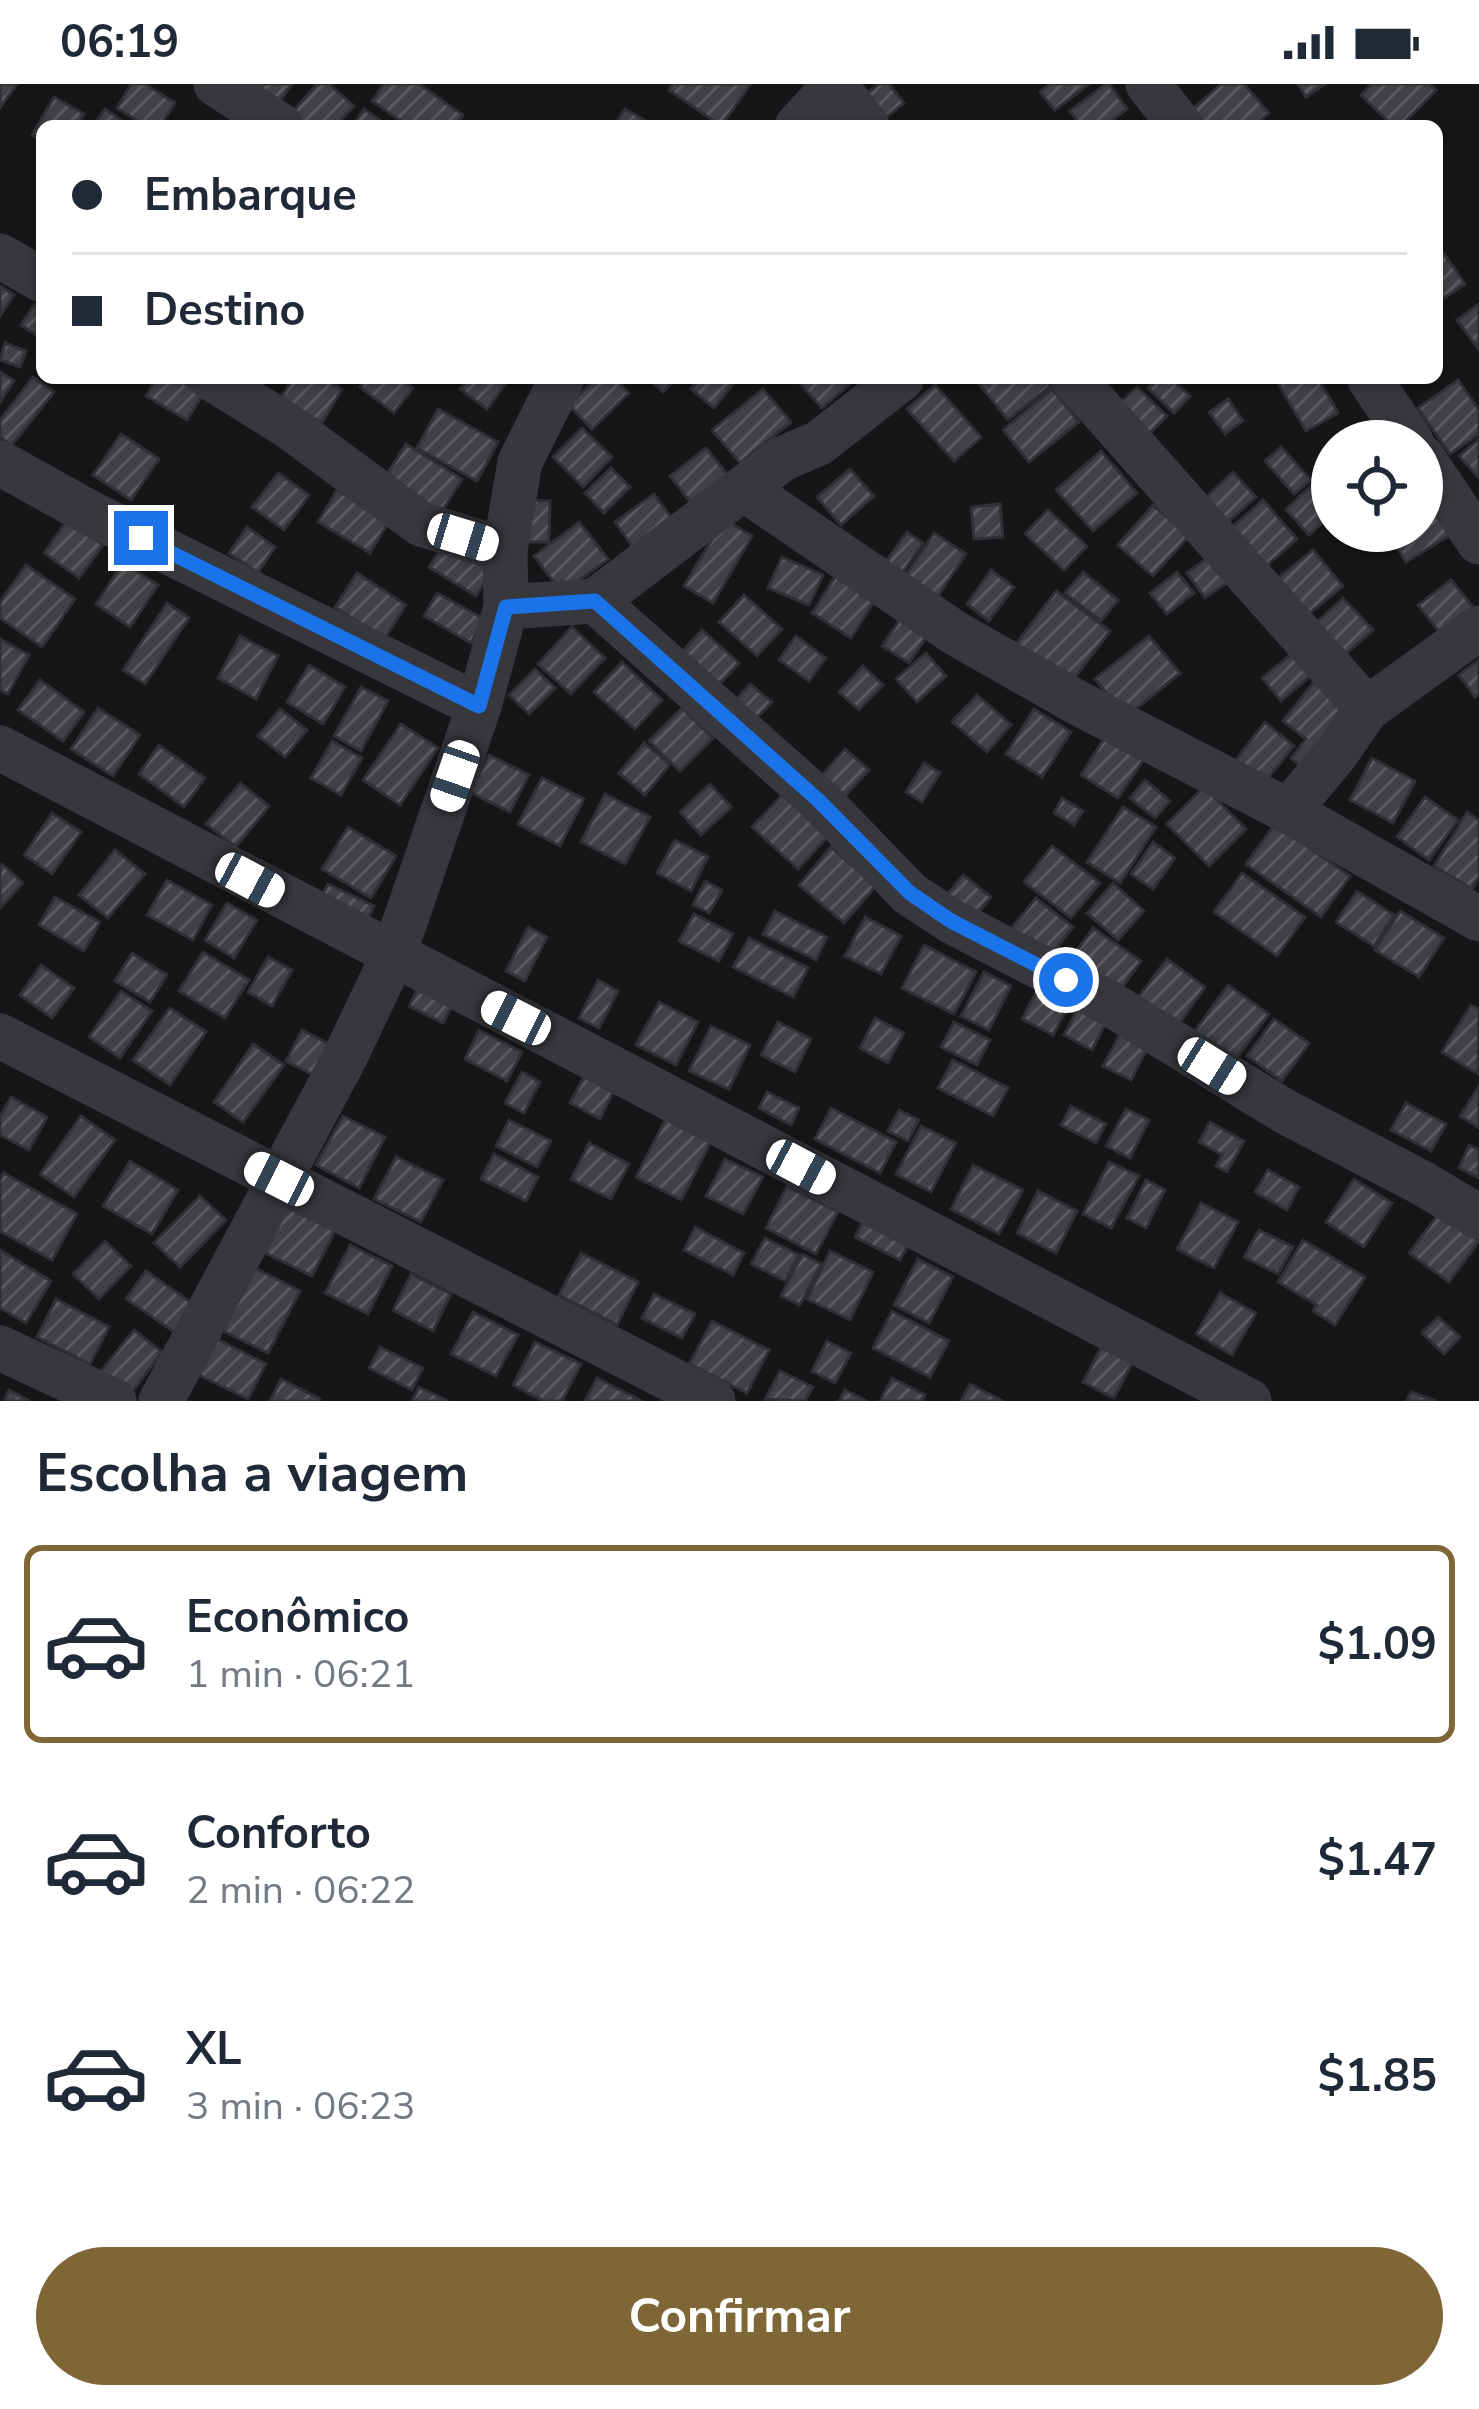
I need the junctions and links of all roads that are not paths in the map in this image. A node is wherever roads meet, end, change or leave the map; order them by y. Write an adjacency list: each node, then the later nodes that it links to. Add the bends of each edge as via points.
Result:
1 (216, 84): 4 (street)
2 (835, 84): 5 (street); 6 (street)
3 (1148, 84): 7 (street)
4 (272, 120)
5 (802, 120)
6 (862, 120)
7 (1176, 120)
8 (0, 256): 9 (street)
9 (36, 277)
10 (221, 384): 20 (street, via 421,524)
11 (559, 384): 20 (street, via 520,462)
12 (894, 384): 17 (street)
13 (1078, 384): 25 (street)
14 (1373, 384): 15 (street)
15 (1397, 420)
16 (0, 463): 24 (street)
17 (744, 489): 21 (street); 27 (street, via 956,633)
18 (1443, 489): 19 (street)
19 (1479, 542)
20 (505, 550): 22 (street)
21 (595, 601): 22 (street); 32 (street, via 910,893)
22 (506, 607): 24 (street)
23 (1479, 628): 25 (street)
24 (479, 706): 29 (street)
25 (1367, 709): 27 (street)
26 (0, 748): 29 (street)
27 (1288, 811): 28 (street)
28 (1479, 919)
29 (394, 954): 31 (street); 37 (street)
30 (0, 1036): 31 (street)
31 (279, 1179): 35 (street); 36 (street)
32 (1479, 1217)
33 (0, 1348): 34 (street)
34 (114, 1401)
35 (161, 1401)
36 (713, 1401)
37 (1249, 1401)

